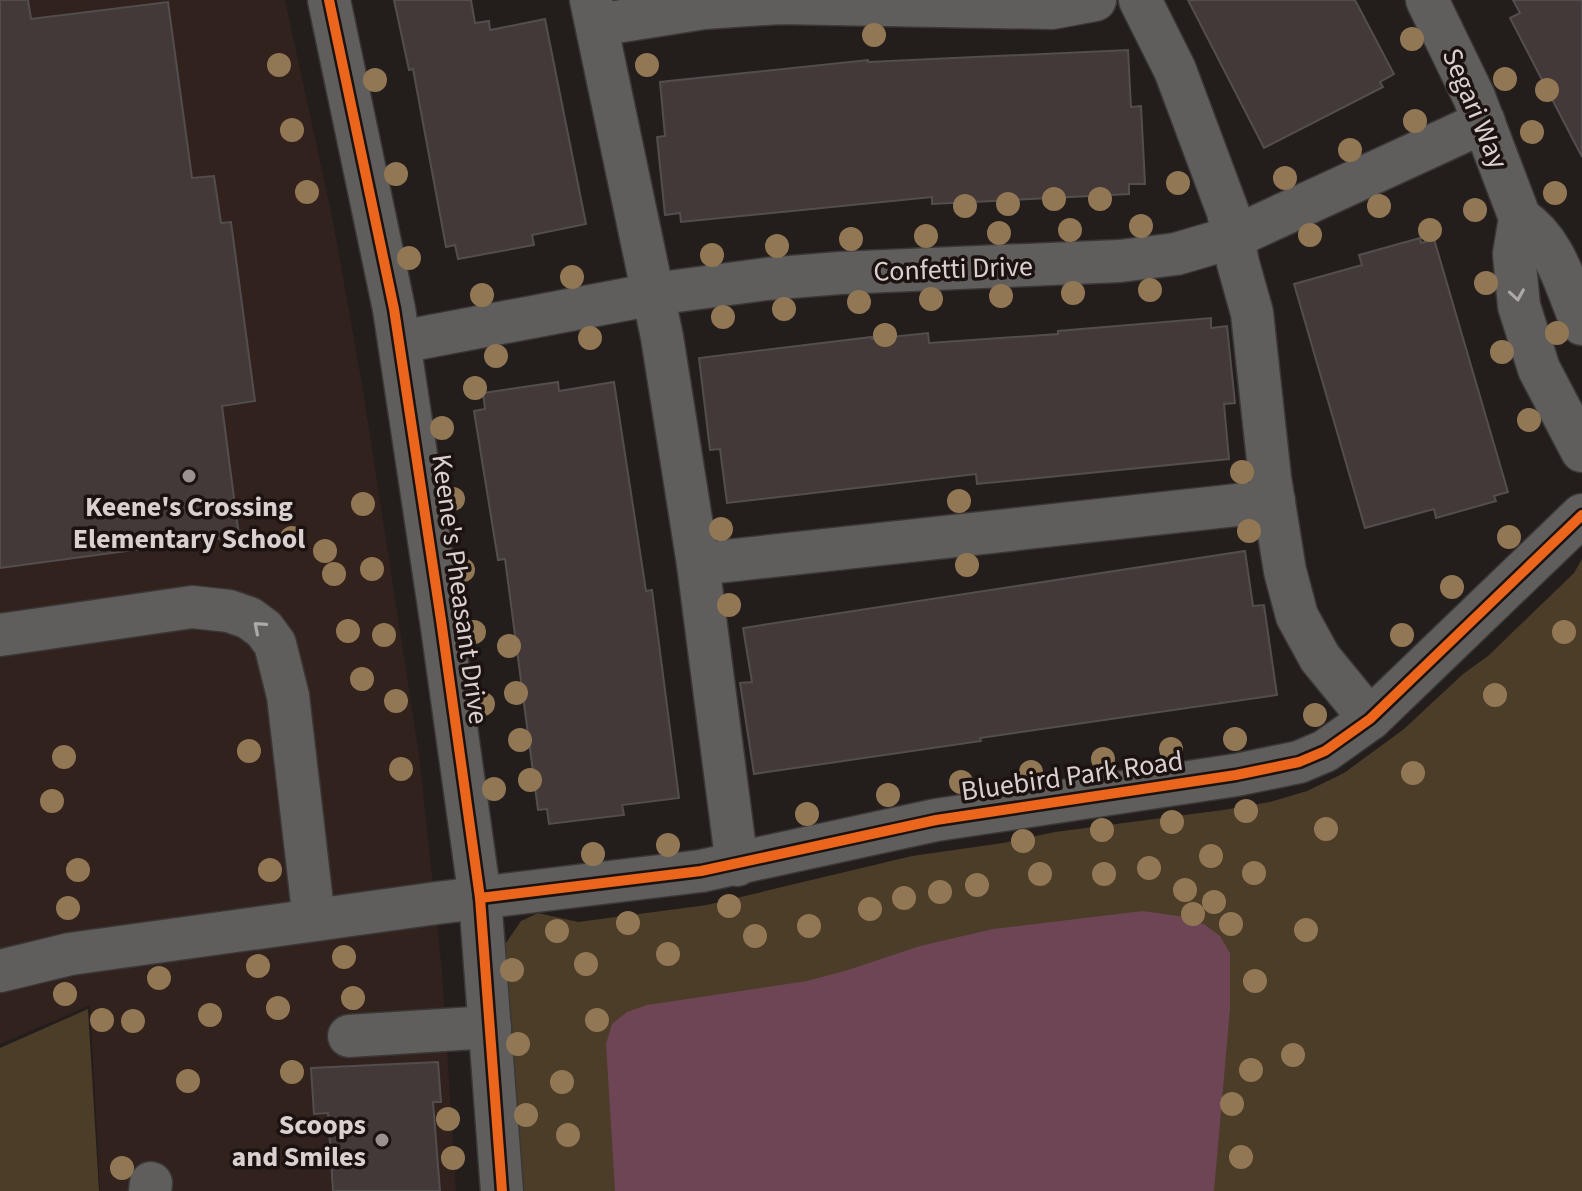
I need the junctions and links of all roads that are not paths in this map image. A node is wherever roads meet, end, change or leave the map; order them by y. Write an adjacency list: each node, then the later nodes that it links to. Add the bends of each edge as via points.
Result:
1 (329, 0): 11 (street, Keene's Pheasant Drive)
2 (1095, 0): 5 (street, via 1052,8 809,2)
3 (1140, 0): 8 (street, via 1186,97)
4 (1427, 0): 6 (street, Segari Way)
5 (594, 12): 9 (street)
6 (1484, 122): 7 (street, Segari Way); 8 (street, Confetti Drive)
7 (1520, 218): 10 (street, Segari Way, via 1547,243); 12 (street, Segari Way, one-way to 12, via 1514,254 1519,306 1539,369)
8 (1234, 237): 9 (street, Confetti Drive, via 1148,259 840,273); 13 (street, via 1252,313)
9 (654, 294): 11 (street, Confetti Drive); 15 (street)
10 (1582, 324)
11 (400, 342): 19 (street, Keene's Pheasant Drive)
12 (1582, 451)
13 (1274, 501): 15 (street); 17 (street, via 1297,616 1320,658)
14 (1582, 515): 17 (street, Bluebird Park Road)
15 (698, 564): 18 (street)
16 (0, 635): 20 (street, one-way to 16, via 288,696 275,644 256,623 229,611 192,607)
17 (1370, 719): 18 (street, Bluebird Park Road, via 1325,751 1271,769 924,822)
18 (737, 865): 19 (street, Bluebird Park Road)
19 (480, 898): 20 (street, Bluebird Park Road); 22 (street, Keene's Pheasant Drive)
20 (314, 920): 21 (street, Bluebird Park Road, via 70,954)
21 (0, 971)
22 (490, 1027): 23 (street); 24 (street, Keene's Pheasant Drive)
23 (349, 1036)
24 (502, 1191)

